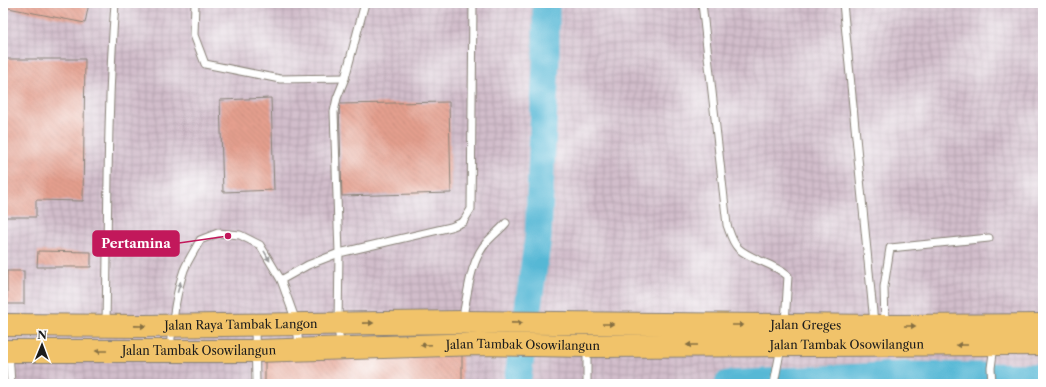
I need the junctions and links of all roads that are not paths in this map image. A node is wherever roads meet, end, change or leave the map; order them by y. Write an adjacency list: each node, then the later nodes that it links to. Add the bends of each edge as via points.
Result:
1 (115, 3): 17 (lane, via 108,161)
2 (195, 3): 7 (lane, via 194,35 205,64 280,79)
3 (365, 3): 7 (lane)
4 (472, 3): 10 (lane, via 472,200 468,216 459,225)
5 (702, 3): 20 (lane, via 727,226 738,248 770,263 788,276)
6 (843, 3): 21 (lane)
7 (345, 78): 10 (lane, via 334,112)
8 (506, 223): 12 (lane, via 486,243 472,273)
9 (989, 238): 21 (lane, via 890,248)
10 (339, 253): 11 (lane, via 308,265); 15 (lane)
11 (281, 280): 14 (lane); 18 (lane, one-way to 11, via 184,269 200,240 218,233 240,235 260,244)
12 (470, 322): 15 (highway, Jalan Raya Tambak Langon, one-way to 12); 23 (highway, Jalan Raya Tambak Langon, one-way to 23)
13 (254, 324): 14 (highway, Jalan Raya Tambak Langon); 18 (highway, Jalan Raya Tambak Langon); 29 (lane)
14 (297, 324): 15 (highway, Jalan Raya Tambak Langon); 25 (lane)
15 (338, 324): 26 (lane)
16 (3, 325): 17 (highway, Jalan Raya Tambak Langon)
17 (106, 325): 18 (highway, Jalan Raya Tambak Langon, one-way to 18)
18 (172, 326): 28 (lane)
19 (1043, 326): 22 (highway)
20 (783, 335): 21 (highway, Jalan Tambak Osowilangun); 23 (highway, Jalan Greges); 33 (lane)
21 (880, 335): 22 (highway, Jalan Tambak Osowilangun)
22 (994, 335): 24 (highway, Jalan Tambak Osowilangun); 34 (lane)
23 (578, 344): 26 (highway, Jalan Tambak Osowilangun, one-way to 26); 32 (lane)
24 (1043, 344)
25 (299, 348): 26 (highway, Jalan Tambak Osowilangun); 29 (highway, Jalan Tambak Osowilangun)
26 (340, 348)
27 (6, 351): 28 (highway, Jalan Tambak Osowilangun, one-way to 27); 30 (lane)
28 (170, 351): 29 (highway, Jalan Tambak Osowilangun)
29 (255, 351): 31 (lane)
30 (11, 384)
31 (256, 384)
32 (587, 384)
33 (774, 384)
34 (992, 384)

